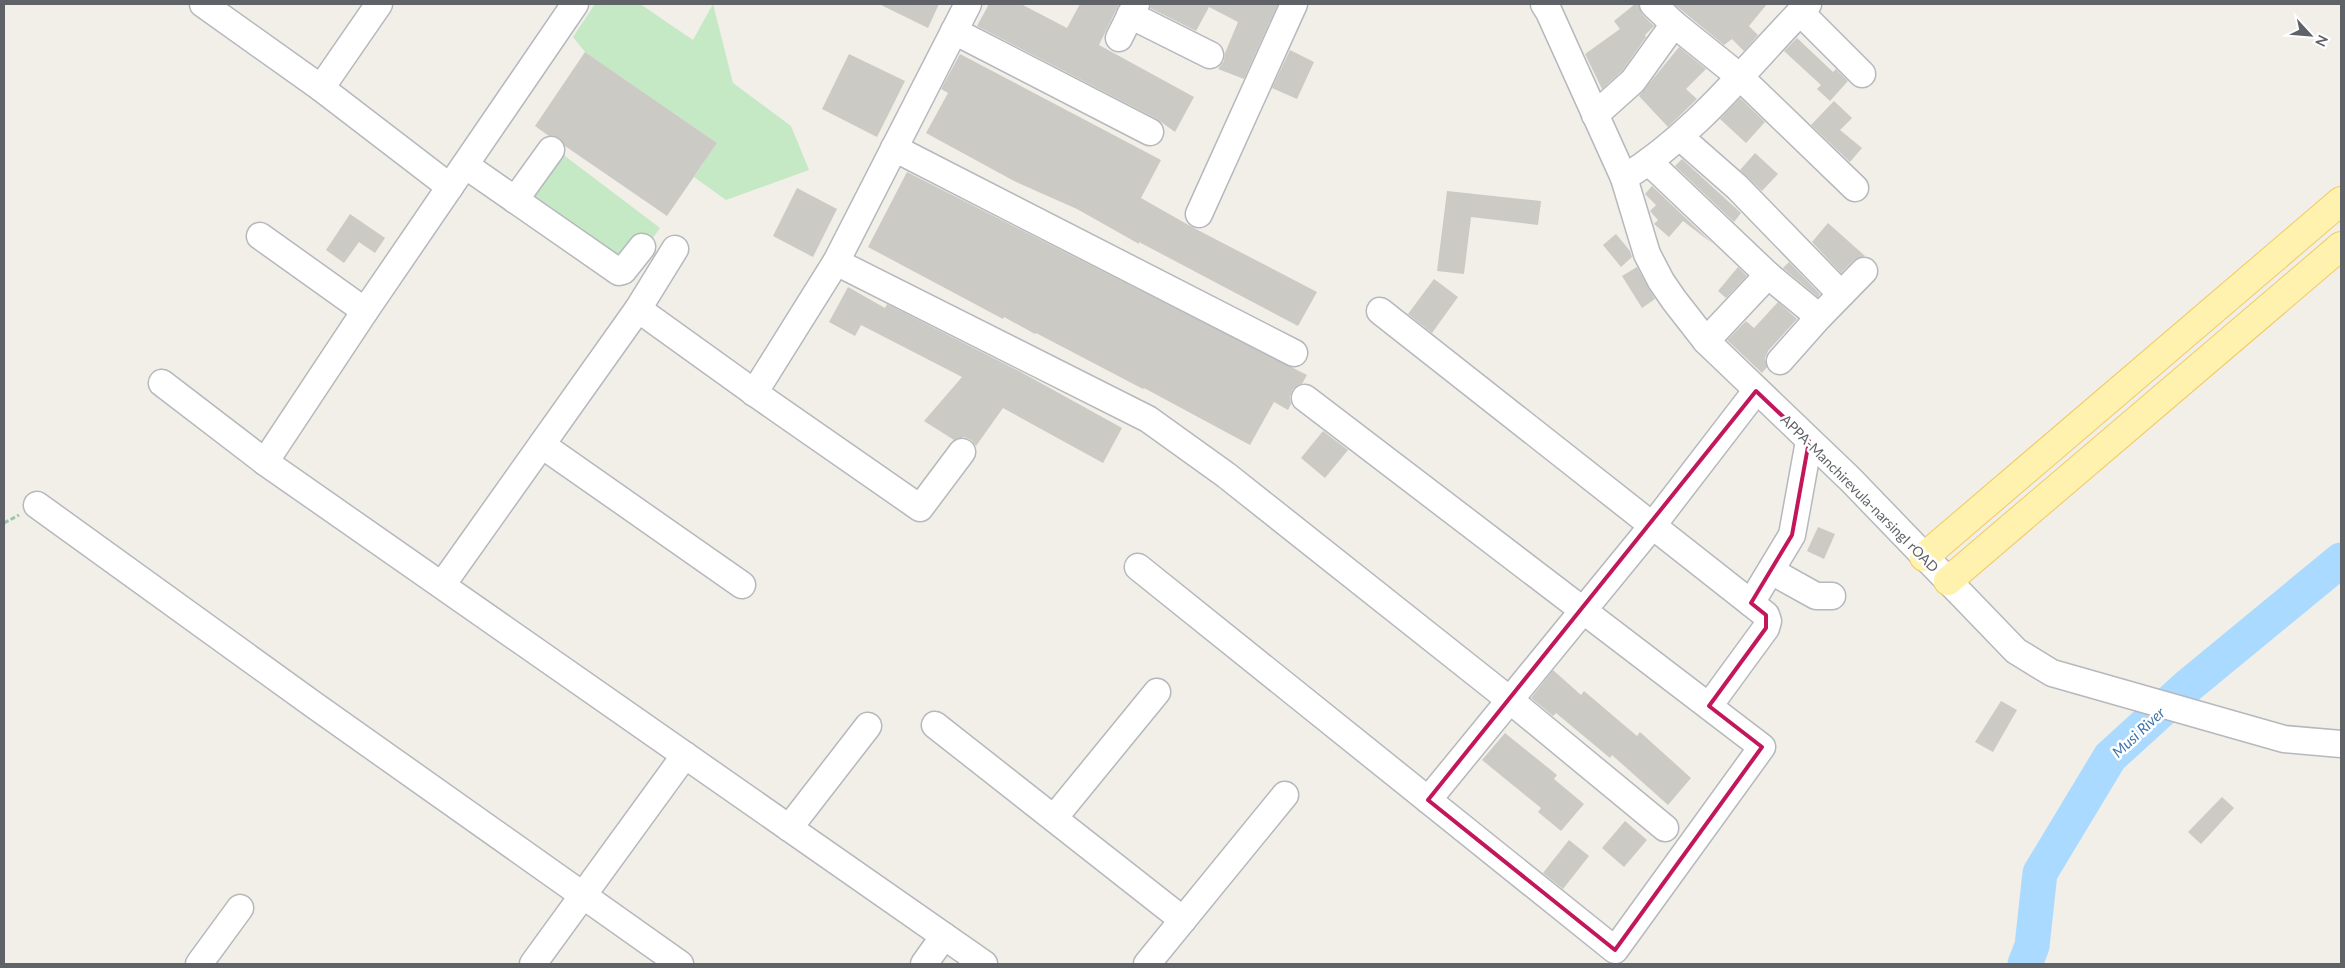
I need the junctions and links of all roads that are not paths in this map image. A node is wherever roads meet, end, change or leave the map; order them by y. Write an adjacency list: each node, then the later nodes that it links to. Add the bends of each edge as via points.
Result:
1 (203, 4): 15 (street)
2 (379, 4): 15 (street)
3 (575, 4): 22 (street)
4 (968, 4): 11 (street)
5 (1294, 4): 28 (street)
6 (1544, 4): 16 (street, APPA-Manchirevula-narsingI rOAD)
7 (1653, 4): 10 (street)
8 (1804, 8): 13 (street); 14 (street)
9 (1128, 19): 12 (street)
10 (1674, 24): 14 (street); 16 (street, via 1633,81)
11 (954, 31): 17 (street); 19 (street)
12 (1210, 55)
13 (1862, 74)
14 (1740, 77): 18 (street); 25 (street)
15 (321, 88): 24 (street)
16 (1595, 116): 23 (street, APPA-Manchirevula-narsingI rOAD)
17 (1150, 132)
18 (1680, 137): 21 (street); 36 (street, via 1737,187)
19 (894, 148): 33 (street); 42 (street)
20 (552, 150): 26 (street)
21 (1649, 162): 23 (street); 35 (street)
22 (465, 165): 24 (street); 26 (street)
23 (1624, 178): 41 (street, APPA-Manchirevula-narsingI rOAD, via 1647,254 1661,281)
24 (450, 187): 38 (street)
25 (1855, 188)
26 (515, 200): 31 (street, via 620,272)
27 (2341, 201): 54 (main road)
28 (1200, 214)
29 (260, 236): 38 (street)
30 (2341, 246): 57 (main road)
31 (642, 247)
32 (674, 249): 37 (street)
33 (836, 262): 46 (street); 64 (street, via 1148,419 1226,475)
34 (1864, 271): 36 (street)
35 (1768, 275): 40 (street); 41 (street)
36 (1841, 294): 40 (street)
37 (638, 309): 46 (street); 49 (street)
38 (365, 311): 51 (street)
39 (1380, 312): 53 (street)
40 (1819, 317): 43 (street)
41 (1706, 341): 45 (street, APPA-Manchirevula-narsingI rOAD)
42 (1294, 353)
43 (1780, 361)
44 (162, 383): 51 (street)
45 (1756, 392): 48 (street, APPA-Manchirevula-narsingI rOAD); 53 (street)
46 (754, 393): 50 (street, via 920,508)
47 (1305, 398): 62 (street)
48 (1809, 441): 54 (street, APPA-Manchirevula-narsingI rOAD); 56 (street, via 1792,535)
49 (542, 444): 58 (street); 59 (street)
50 (962, 452)
51 (265, 462): 59 (street)
52 (37, 505): 75 (street)
53 (1653, 525): 61 (street); 62 (street)
54 (1924, 556): 57 (street, APPA-Manchirevula-narsingI rOAD)
55 (1138, 567): 71 (street)
56 (1770, 571): 60 (street, via 1816,596); 61 (street)
57 (1948, 581): 68 (street, APPA-Manchirevula-narsingI rOAD, via 2016,651 2052,673 2284,740)
58 (742, 585)
59 (442, 586): 69 (street)
60 (1832, 596)
61 (1751, 603): 65 (street, via 1766,614 1766,628)
62 (1584, 610): 64 (street); 65 (street)
63 (1157, 692): 72 (street)
64 (1511, 701): 71 (street); 74 (street)
65 (1709, 706): 79 (street, via 1762,747)
66 (935, 725): 72 (street)
67 (868, 726): 73 (street)
68 (2341, 744)
69 (685, 755): 73 (street); 75 (street)
70 (1285, 795): 77 (street)
71 (1428, 800): 79 (street)
72 (1054, 818): 77 (street)
73 (790, 828): 78 (street)
74 (1666, 828)
75 (581, 896): 81 (street); 82 (street)
76 (240, 908): 80 (street)
77 (1183, 920): 85 (street)
78 (944, 936): 83 (street); 84 (street)
79 (1616, 957)
80 (199, 964)
81 (533, 964)
82 (680, 964)
83 (924, 964)
84 (984, 964)
85 (1147, 964)

